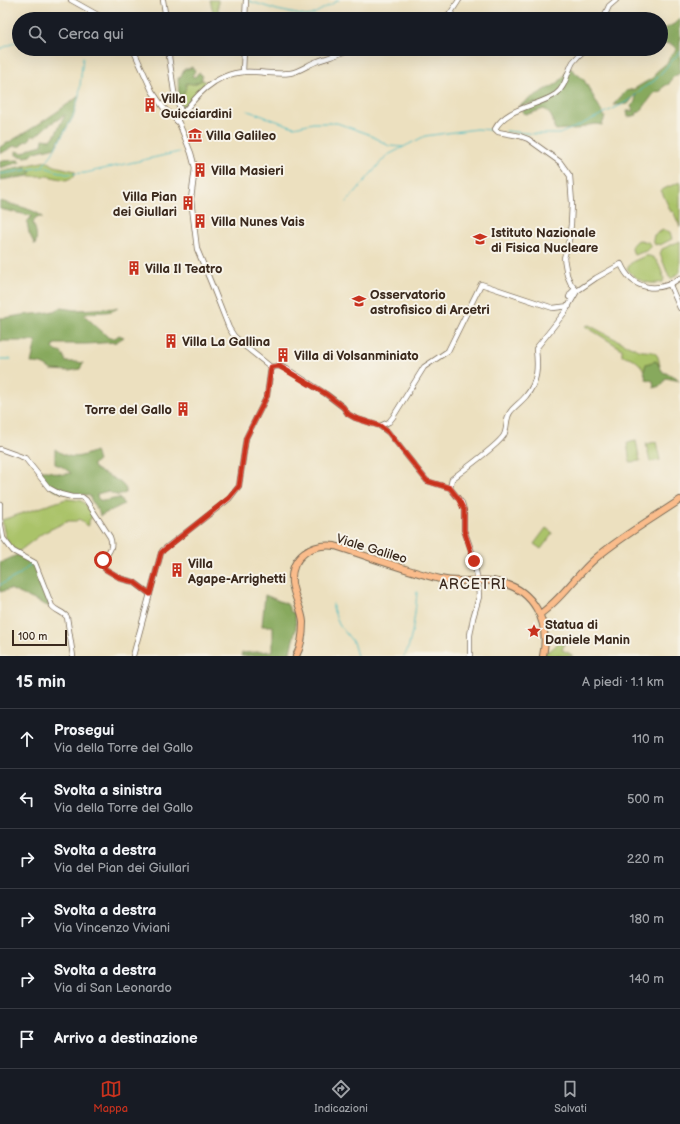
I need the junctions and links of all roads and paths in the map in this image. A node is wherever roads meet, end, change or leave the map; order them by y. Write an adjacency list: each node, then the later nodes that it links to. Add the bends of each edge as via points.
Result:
1 (71, 0): 6 (street)
2 (163, 0): 7 (street)
3 (246, 0): 8 (street)
4 (459, 0): 9 (street)
5 (616, 0): 10 (street)
6 (92, 12)
7 (165, 12)
8 (245, 12)
9 (451, 12)
10 (606, 12)
11 (136, 56): 18 (street, via 156,97)
12 (169, 56): 17 (street, via 174,92)
13 (244, 56): 16 (street)
14 (333, 56): 16 (street, via 290,73)
15 (578, 56): 21 (street, via 560,90 510,115 495,129 498,132 528,139 560,162 570,176 571,224 564,258 566,275)
16 (243, 72): 17 (street, via 215,80)
17 (182, 114): 18 (street)
18 (176, 121): 24 (street, via 191,152 195,168 191,199 197,249 201,260 234,336)
19 (680, 278): 20 (street)
20 (670, 285): 21 (street, via 655,288 640,285 628,276 621,264); 23 (street)
21 (576, 290): 22 (street)
22 (569, 306): 25 (street, via 552,308 481,284 448,351 424,368 393,417); 27 (street, via 538,346 534,386 511,412 504,435 452,479)
23 (680, 308)
24 (271, 367): 25 (street, via 279,366 326,394 355,418); 31 (street, via 267,396 246,438 239,486 229,498 161,553)
25 (380, 426): 27 (street, via 388,432 427,481)
26 (0, 450): 31 (street, via 24,458 49,488 60,494 82,497 86,500 112,543 112,548 103,560 105,569 122,579 134,582)
27 (450, 488): 30 (street, via 462,503 464,530)
28 (680, 500): 32 (main road, via 596,558 549,608)
29 (0, 504): 33 (street, via 3,538 13,551 35,563 52,606 67,617)
30 (478, 581): 32 (main road, Viale Galileo, via 506,584 521,592 535,605); 35 (main road, Viale Galileo, via 444,580 335,546 319,545 303,554 293,574 292,583 303,622); 36 (street, via 479,597 470,635)
31 (150, 594): 34 (street)
32 (540, 614): 37 (main road, Viale Galileo, via 544,633)
33 (73, 656)
34 (133, 656)
35 (296, 656)
36 (470, 656)
37 (543, 656)

